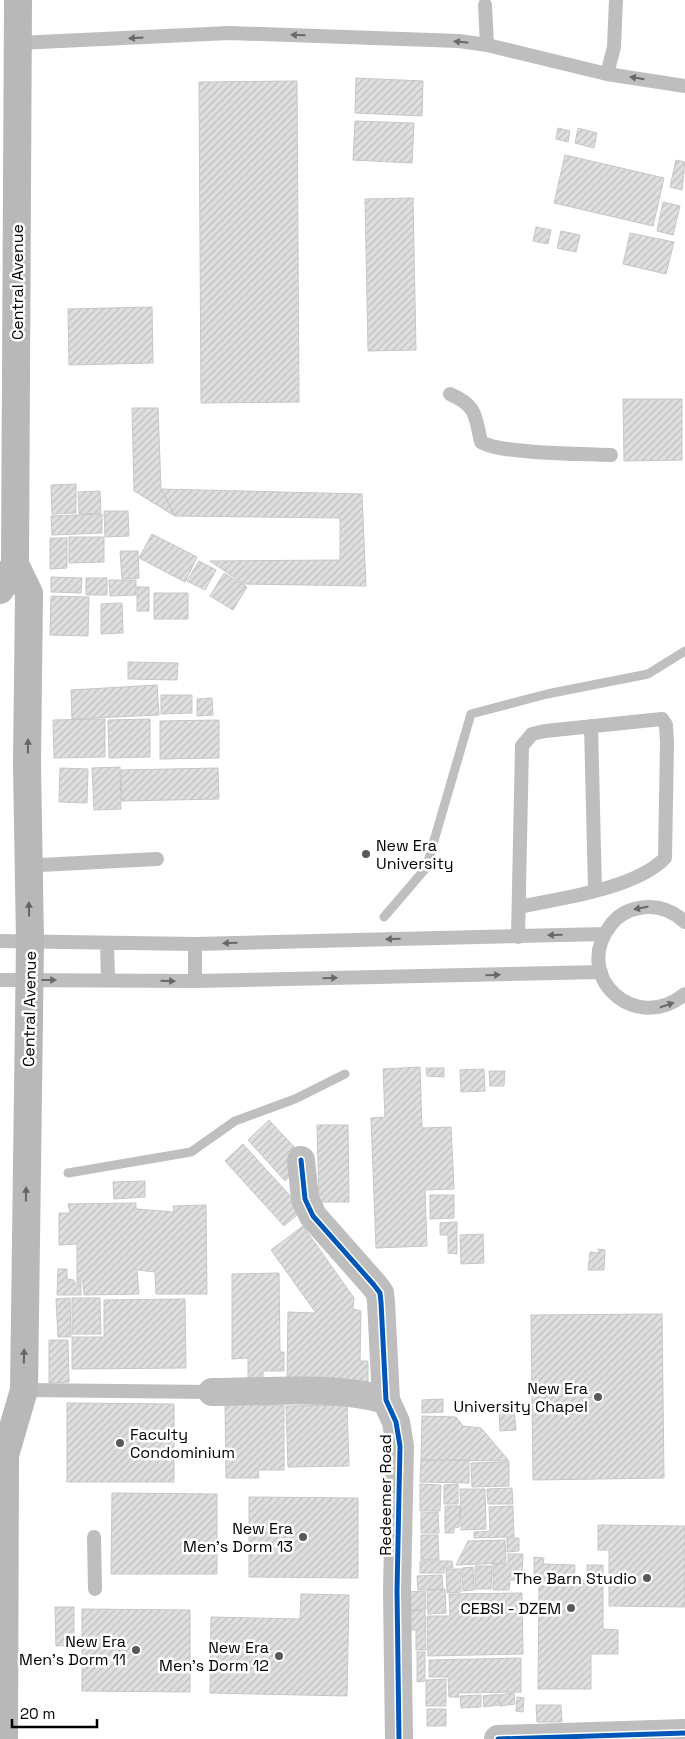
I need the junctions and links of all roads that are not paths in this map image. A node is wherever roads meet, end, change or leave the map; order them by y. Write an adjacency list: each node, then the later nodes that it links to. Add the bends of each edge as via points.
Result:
1 (18, 0): 4 (main road, Central Avenue)
2 (616, 0): 6 (lane, via 614,47)
3 (485, 5): 5 (lane)
4 (18, 43): 5 (lane, one-way to 4, via 400,38 229,33); 10 (main road, Central Avenue)
5 (487, 45): 6 (lane)
6 (607, 74): 7 (lane, one-way to 6)
7 (685, 86)
8 (450, 394): 9 (lane, via 468,402 481,442 485,445)
9 (611, 455)
10 (15, 564): 11 (main road, Central Avenue); 12 (main road, Central Avenue)
11 (0, 590)
12 (29, 593): 13 (lane); 23 (main road, Central Avenue, one-way to 12)
13 (0, 594)
14 (591, 726): 17 (lane); 17 (lane, via 662,719 666,725 667,743 666,858 655,869 625,882); 18 (lane, via 532,734 522,746)
15 (156, 859): 16 (lane)
16 (40, 865)
17 (594, 890): 18 (lane)
18 (519, 907): 21 (lane)
19 (683, 914): 20 (lane, one-way to 20, via 652,906 637,908 624,913)
20 (604, 934): 21 (lane, one-way to 21); 26 (lane, via 599,948)
21 (518, 936): 25 (lane, one-way to 25)
22 (0, 941): 23 (lane)
23 (30, 942): 24 (lane); 28 (main road, Central Avenue)
24 (107, 943): 25 (lane); 29 (lane)
25 (195, 944): 30 (lane)
26 (601, 972): 30 (lane, one-way to 26); 31 (lane, one-way to 31, via 609,990 633,1006 647,1009 662,1007 676,1002)
27 (0, 980): 28 (lane)
28 (29, 980): 29 (lane, one-way to 29); 33 (main road, Central Avenue, one-way to 28)
29 (108, 980): 30 (lane, one-way to 30)
30 (195, 981)
31 (685, 994)
32 (302, 1160): 35 (street, Redeemer Road, via 305,1198 313,1216 380,1292)
33 (24, 1390): 34 (lane); 36 (main road, Central Avenue)
34 (212, 1392): 35 (street, via 341,1392)
35 (386, 1400): 41 (street, Redeemer Road, via 396,1422 400,1446 397,1591)
36 (2, 1442): 40 (main road, Central Avenue)
37 (94, 1538): 38 (lane)
38 (95, 1589)
39 (685, 1733): 42 (street)
40 (4, 1739)
41 (399, 1739)
42 (498, 1739)

